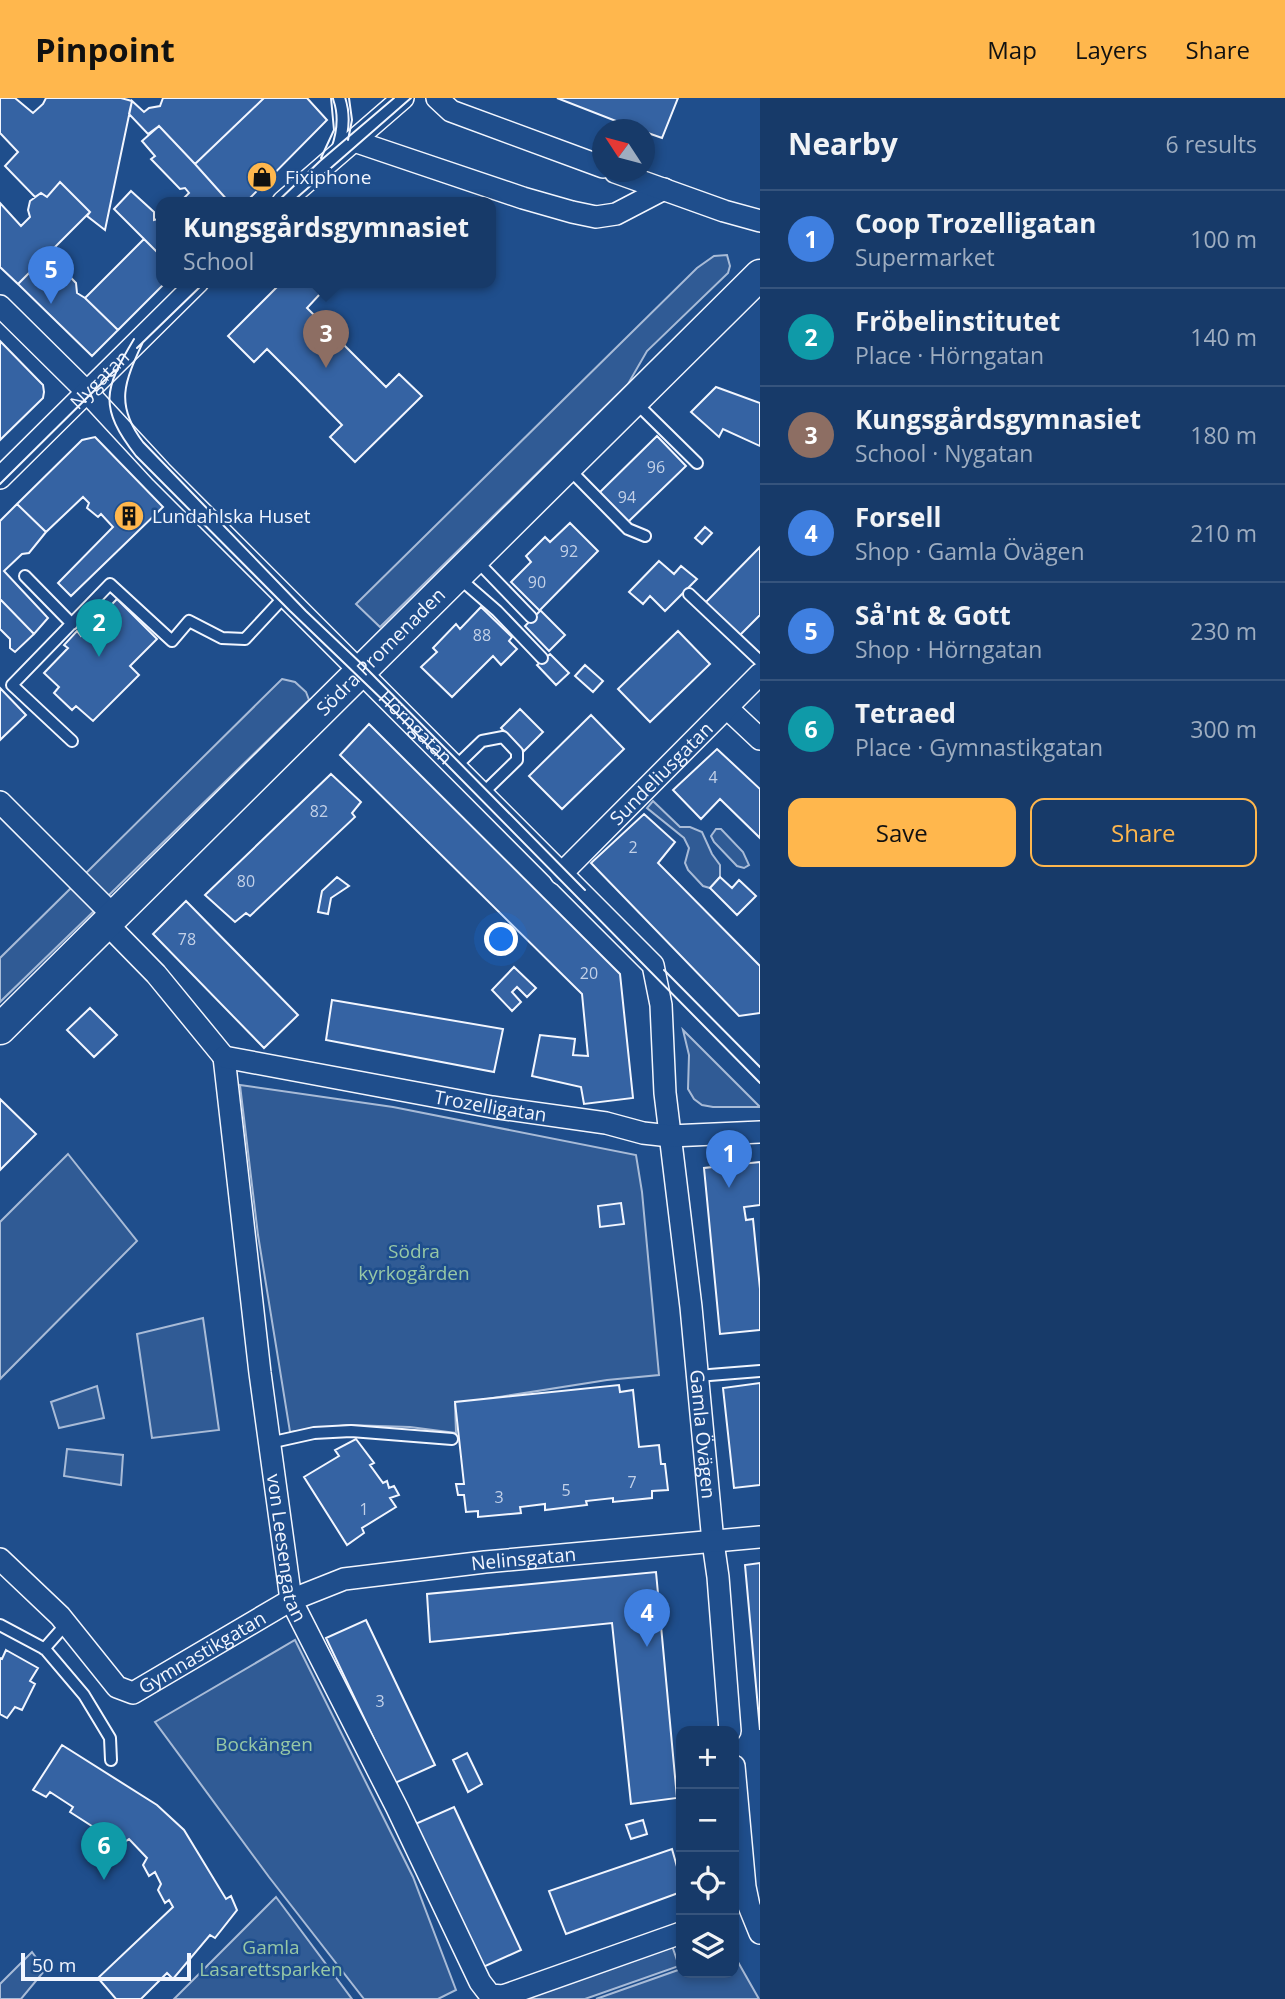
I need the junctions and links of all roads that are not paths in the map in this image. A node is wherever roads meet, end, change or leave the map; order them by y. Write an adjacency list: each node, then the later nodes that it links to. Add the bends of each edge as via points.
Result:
1 (339, 98): 5 (lane, via 342,131)
2 (403, 98): 4 (street)
3 (437, 98): 6 (street, via 452,111)
4 (354, 141): 5 (street); 8 (street, via 523,198 596,217 616,214)
5 (334, 157): 9 (street)
6 (592, 163)
7 (644, 182): 8 (street)
8 (664, 189): 10 (street)
9 (289, 197)
10 (757, 224)
11 (760, 275): 15 (main road, Södra Promenaden)
12 (192, 288): 14 (street, Nygatan)
13 (0, 306): 14 (street, Hörngatan)
14 (86, 392): 18 (street, Nygatan); 23 (street, Hörngatan)
15 (634, 400): 16 (lane); 17 (main road, Södra Promenaden)
16 (697, 463)
17 (567, 467): 19 (lane, via 628,529); 20 (main road, Södra Promenaden)
18 (0, 478)
19 (645, 536)
20 (467, 568): 24 (lane); 26 (lane, via 497,611); 28 (main road, Södra Promenaden)
21 (25, 576): 25 (lane)
22 (689, 594): 27 (lane)
23 (285, 596): 25 (lane, via 245,639 222,638 189,621 172,641 110,584); 28 (street, Hörngatan)
24 (531, 617)
25 (72, 624): 32 (lane, via 12,685)
26 (542, 658)
27 (760, 661)
28 (362, 671): 33 (street, Hörngatan); 37 (main road, Södra Promenaden)
29 (760, 674): 30 (street, Sundeliusgatan)
30 (727, 708): 31 (street); 36 (street, Sundeliusgatan)
31 (760, 739)
32 (72, 741)
33 (456, 767): 34 (street, Hörngatan); 34 (lane, via 482,741 503,737 517,752 517,760)
34 (482, 794): 36 (street, Hörngatan)
35 (0, 802): 37 (street)
36 (562, 874): 41 (street, Hörngatan, via 653,965 661,1005)
37 (111, 920): 38 (main road, Södra Promenaden); 39 (street)
38 (0, 1029)
39 (224, 1058): 41 (street, Trozelligatan); 45 (street, von Leesengatan)
40 (760, 1132): 41 (street, Trozelligatan)
41 (670, 1136): 43 (street, Gamla Övägen)
42 (760, 1371): 43 (lane)
43 (698, 1376): 47 (street, Gamla Övägen)
44 (452, 1439): 45 (lane, via 351,1431)
45 (269, 1443): 49 (street, von Leesengatan)
46 (760, 1537): 47 (street, Nelinsgatan)
47 (713, 1542): 49 (street, Nelinsgatan, via 344,1579); 53 (street, Gamla Övägen)
48 (0, 1559): 50 (street, Gymnastikgatan)
49 (291, 1600): 50 (street, Gymnastikgatan, via 133,1693 117,1688); 58 (street, von Leesengatan, via 490,1995 503,1996)
50 (66, 1624): 52 (lane)
51 (0, 1625): 52 (lane)
52 (44, 1649): 54 (lane, via 84,1695 110,1738)
53 (730, 1726)
54 (111, 1760)
55 (736, 1789): 56 (street)
56 (742, 1912): 57 (street)
57 (760, 1933)
58 (676, 1935)

